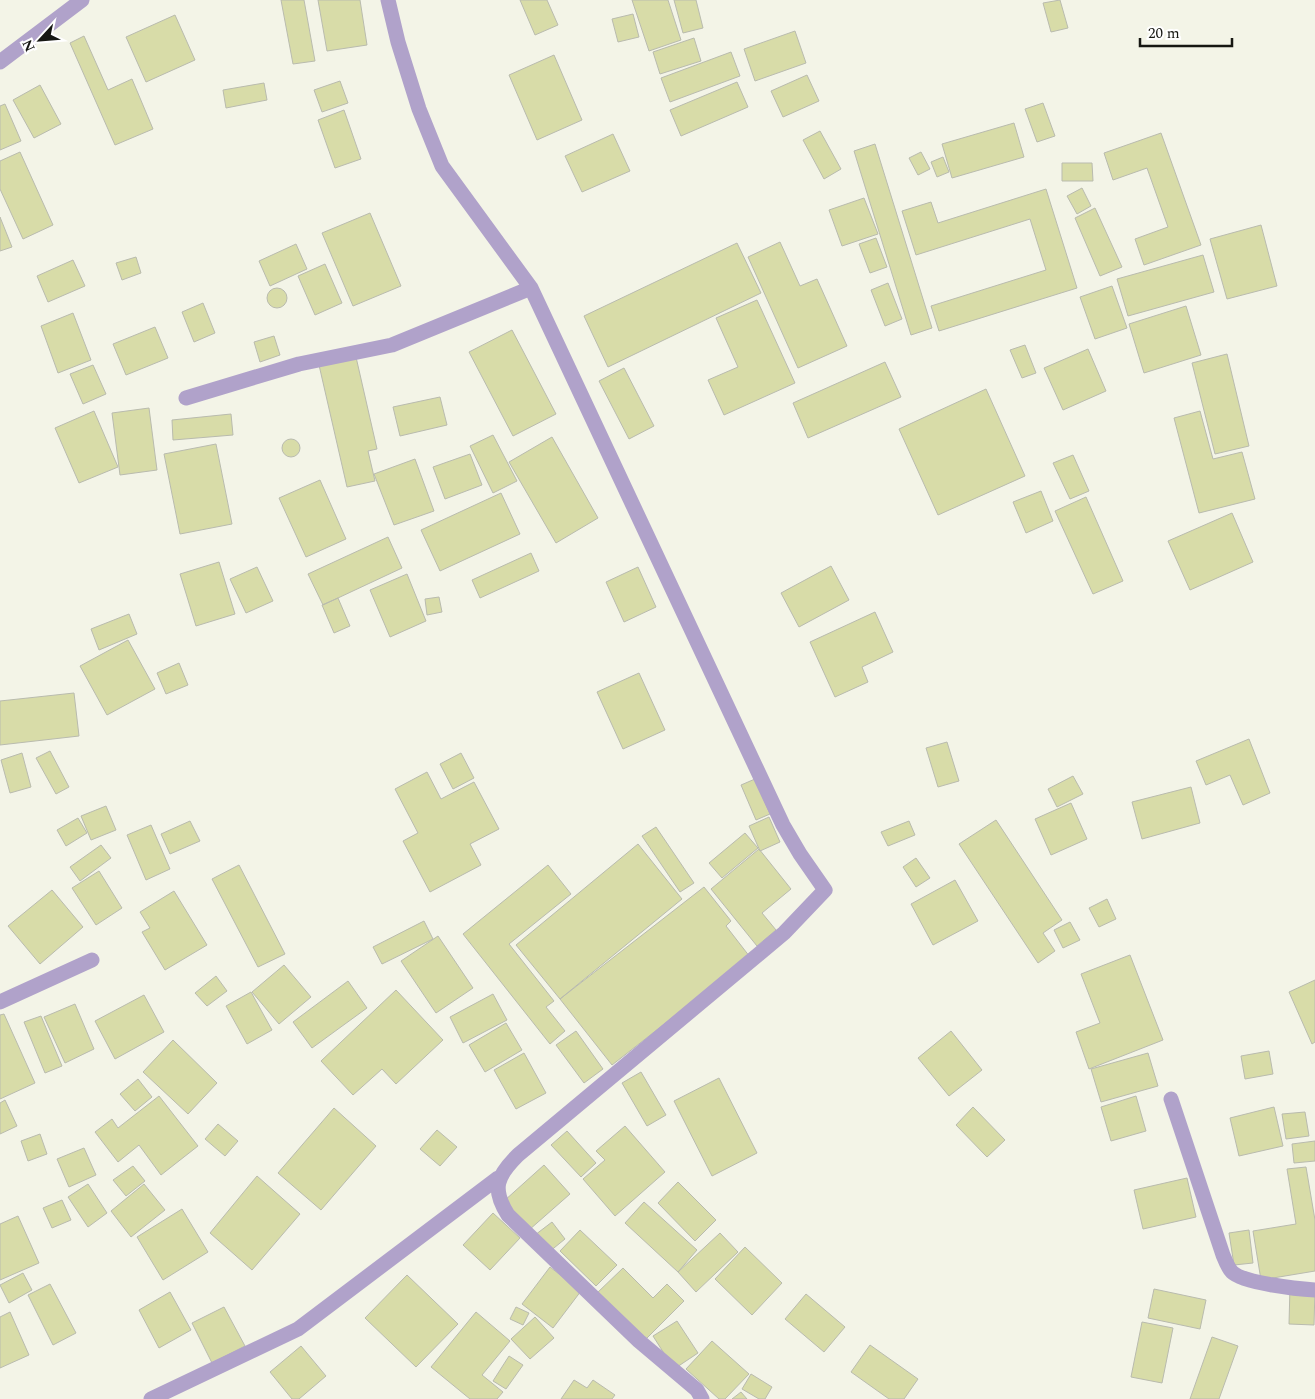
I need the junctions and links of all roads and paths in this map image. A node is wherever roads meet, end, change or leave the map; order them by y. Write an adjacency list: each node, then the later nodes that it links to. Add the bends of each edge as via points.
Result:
1 (82, 0): 3 (street)
2 (388, 0): 4 (street, via 419,109 442,166)
3 (0, 62)
4 (532, 288): 5 (street, via 392,345 299,364); 9 (street, via 783,825 825,890 784,933 518,1155)
5 (186, 398)
6 (92, 960): 7 (street)
7 (0, 1002)
8 (1171, 1099): 10 (street, via 1222,1255 1232,1272 1247,1281)
9 (498, 1178): 11 (street, via 298,1329); 12 (street, via 498,1192 508,1215)
10 (1315, 1290)
11 (151, 1399)
12 (702, 1399)

